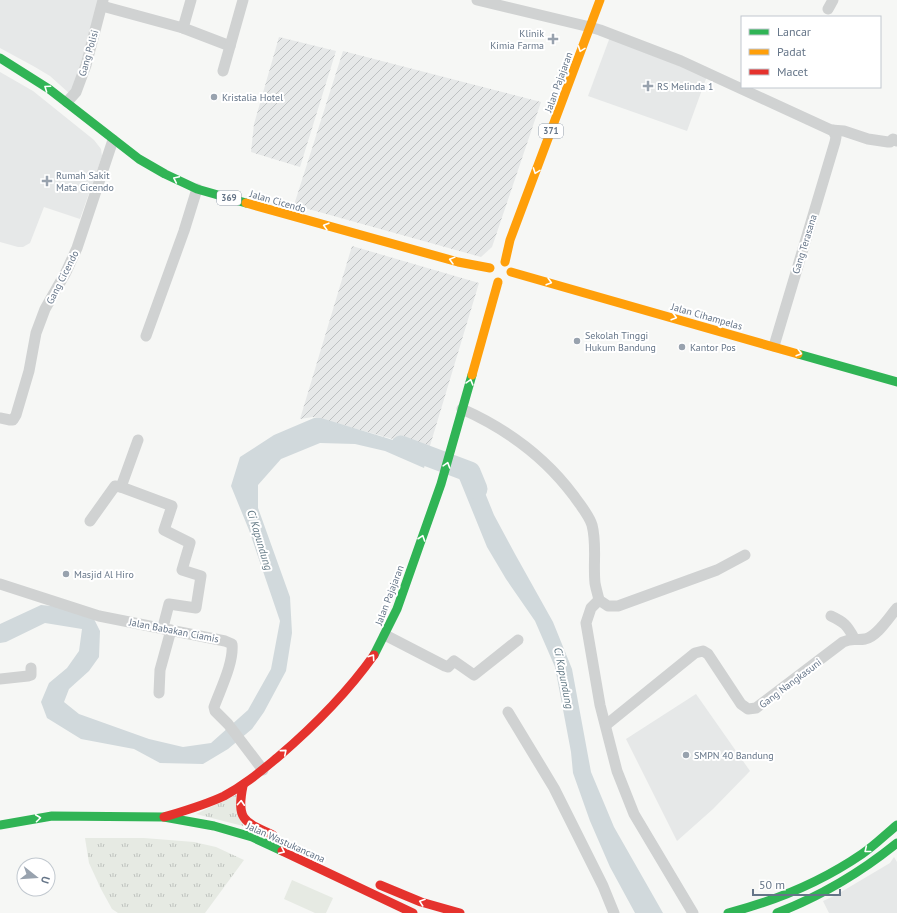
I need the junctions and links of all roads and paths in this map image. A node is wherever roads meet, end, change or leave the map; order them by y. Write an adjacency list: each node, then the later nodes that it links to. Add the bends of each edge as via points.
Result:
1 (191, 0): 7 (street)
2 (243, 0): 8 (street)
3 (477, 0): 6 (street)
4 (600, 0): 6 (main road, Jalan Pajajaran / 371)
5 (102, 3): 7 (street); 11 (street, Gang Polisi, via 86,65 76,92)
6 (590, 27): 12 (street, via 681,62 801,118); 16 (main road, Jalan Pajajaran / 371, one-way to 16, via 510,240)
7 (183, 28): 8 (street)
8 (230, 46): 10 (street)
9 (0, 58): 11 (main road, Jalan Cicendo / 369, one-way to 9)
10 (223, 71)
11 (67, 102): 13 (main road, Jalan Cicendo / 369)
12 (833, 130): 14 (street, via 868,139); 21 (street, Gang Terasana, via 835,142)
13 (113, 140): 15 (main road, Jalan Cicendo / 369, one-way to 13, via 139,159); 24 (street, Gang Cicendo, via 77,248 45,309 36,333 29,371 16,415 10,420)
14 (897, 141)
15 (197, 189): 17 (main road, Jalan Cicendo / 369, one-way to 15, via 458,262); 20 (street)
16 (506, 262): 17 (main road, via 496,262); 18 (main road)
17 (490, 268): 19 (main road, via 491,277)
18 (511, 272): 19 (main road, via 507,280); 21 (main road, Jalan Cihampelas, one-way to 21)
19 (498, 282): 23 (main road, Jalan Pajajaran, one-way to 19)
20 (146, 336)
21 (774, 346): 22 (main road, Jalan Cihampelas, one-way to 22)
22 (897, 382)
23 (462, 409): 30 (street, via 501,429 536,455 580,504 591,523 594,536 595,584); 34 (main road, Jalan Pajajaran, one-way to 23, via 405,588 441,484)
24 (0, 418)
25 (138, 440): 26 (street)
26 (121, 487): 27 (street, via 115,486); 33 (street, via 172,506 164,530 190,543 182,570 201,576 196,608 169,604)
27 (90, 521)
28 (746, 555): 30 (street, via 717,570 618,606 608,606)
29 (0, 584): 33 (street, Jalan Babakan Ciamis, via 99,616)
30 (599, 600): 41 (street, via 591,608 586,623 600,705)
31 (897, 608): 35 (street, via 875,634 864,639)
32 (831, 616): 35 (street, via 844,622)
33 (167, 629): 39 (street); 42 (street, Jalan Babakan Ciamis, via 232,644 225,678 214,708)
34 (385, 635): 36 (street, via 445,666 448,667 454,661 474,675); 42 (main road, Jalan Pajajaran, one-way to 34, via 329,709 362,672)
35 (855, 638): 41 (street, Gang Nangkasuni, via 843,642 756,708 748,709 741,704 708,654 703,650 695,652)
36 (518, 640)
37 (31, 668): 38 (street, via 31,675)
38 (0, 679)
39 (159, 693)
40 (508, 712): 54 (street, via 554,788)
41 (606, 725): 55 (street, via 617,772 634,814)
42 (263, 770): 43 (main road, Jalan Pajajaran)
43 (243, 786): 44 (main road, Jalan Pajajaran, via 205,804); 47 (main road, Jalan Wastukancana, one-way to 43, via 243,818 239,807)
44 (164, 817): 45 (main road, Jalan Wastukancana, one-way to 44, via 52,816); 52 (main road, Jalan Wastukancana, one-way to 52, via 214,826 252,837)
45 (0, 824)
46 (897, 825): 49 (main road, one-way to 49, via 858,857)
47 (280, 839)
48 (897, 843): 50 (main road)
49 (843, 865): 50 (main road); 56 (main road, via 791,892)
50 (850, 877): 57 (main road, via 797,906)
51 (371, 880): 53 (main road, one-way to 51, via 421,902)
52 (413, 913)
53 (460, 913)
54 (614, 913)
55 (692, 913)
56 (728, 913)
57 (777, 913)

